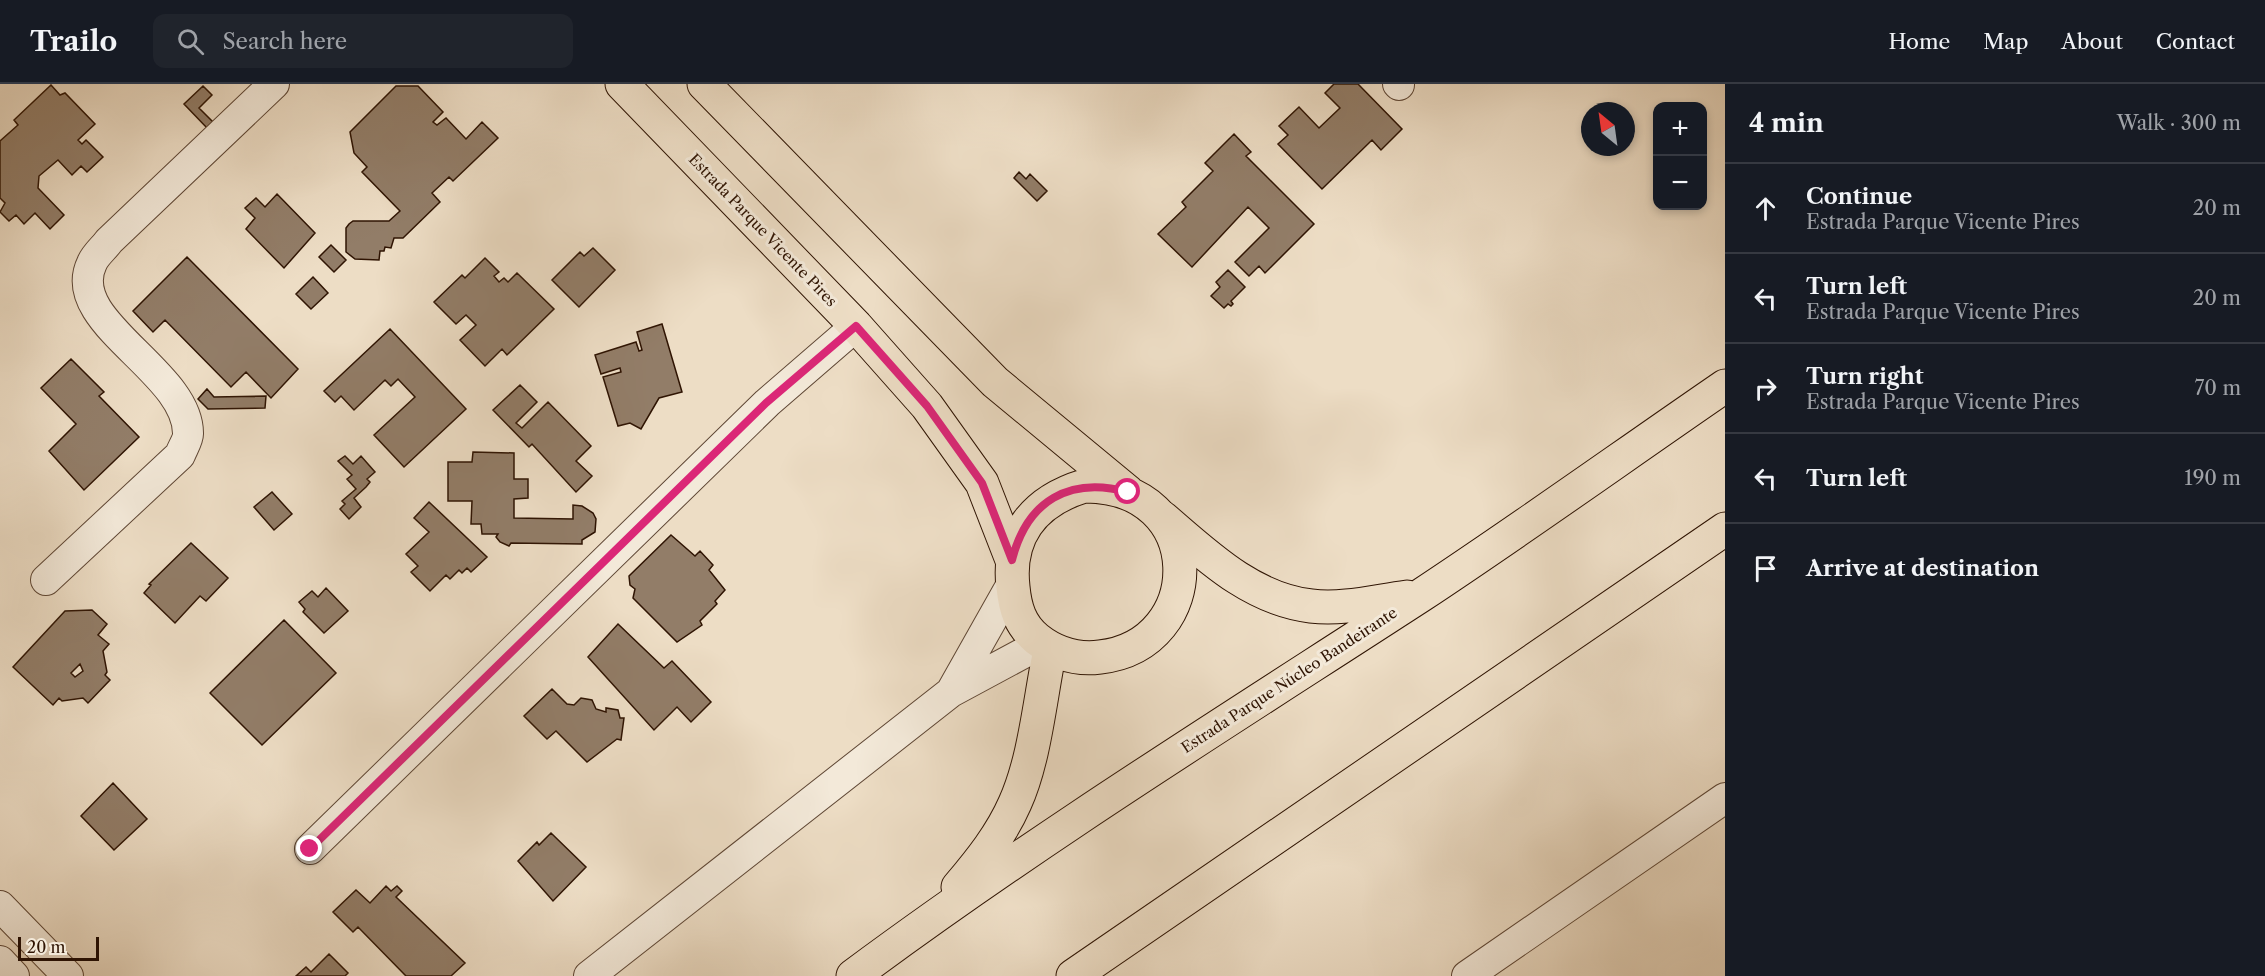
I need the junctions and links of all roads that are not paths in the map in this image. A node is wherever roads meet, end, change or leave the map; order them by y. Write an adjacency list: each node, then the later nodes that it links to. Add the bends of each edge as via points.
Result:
1 (274, 84): 10 (street, via 109,241 92,262 88,279 98,312 175,394 185,415 188,435 180,455)
2 (622, 84): 4 (main road, Estrada Parque Vicente Pires)
3 (704, 84): 6 (main road, Estrada Parque Vicente Pires, via 995,382)
4 (856, 326): 9 (main road, Estrada Parque Vicente Pires, via 927,406 982,483); 15 (street, via 766,403)
5 (1725, 386): 11 (main road, Estrada Parque Núcleo Bandeirante)
6 (1128, 492): 7 (main road, Estrada Parque Vicente Pires, via 1147,502); 9 (main road, Estrada Parque Vicente Pires, via 1107,486 1084,486 1063,492 1044,504 1018,538)
7 (1163, 518): 11 (main road, via 1236,577 1278,598 1311,606 1348,606); 12 (main road, Estrada Parque Vicente Pires, via 1174,536 1180,558 1180,579 1164,620 1134,648 1115,656 1073,658)
8 (1725, 529): 24 (main road)
9 (1012, 571): 12 (main road, Estrada Parque Vicente Pires, via 1016,610 1029,632); 13 (street)
10 (46, 580)
11 (1421, 595): 17 (main road, Estrada Parque Núcleo Bandeirante, via 1278,685)
12 (1046, 646): 13 (street); 17 (main road, via 1029,756 1016,802 990,850)
13 (951, 692): 22 (street)
14 (1725, 798): 19 (street)
15 (310, 849)
16 (0, 906): 21 (street)
17 (933, 916): 23 (main road, Estrada Parque Núcleo Bandeirante)
18 (0, 962): 20 (street)
19 (1477, 974)
20 (14, 976)
21 (68, 976)
22 (589, 976)
23 (853, 976)
24 (1073, 976)

